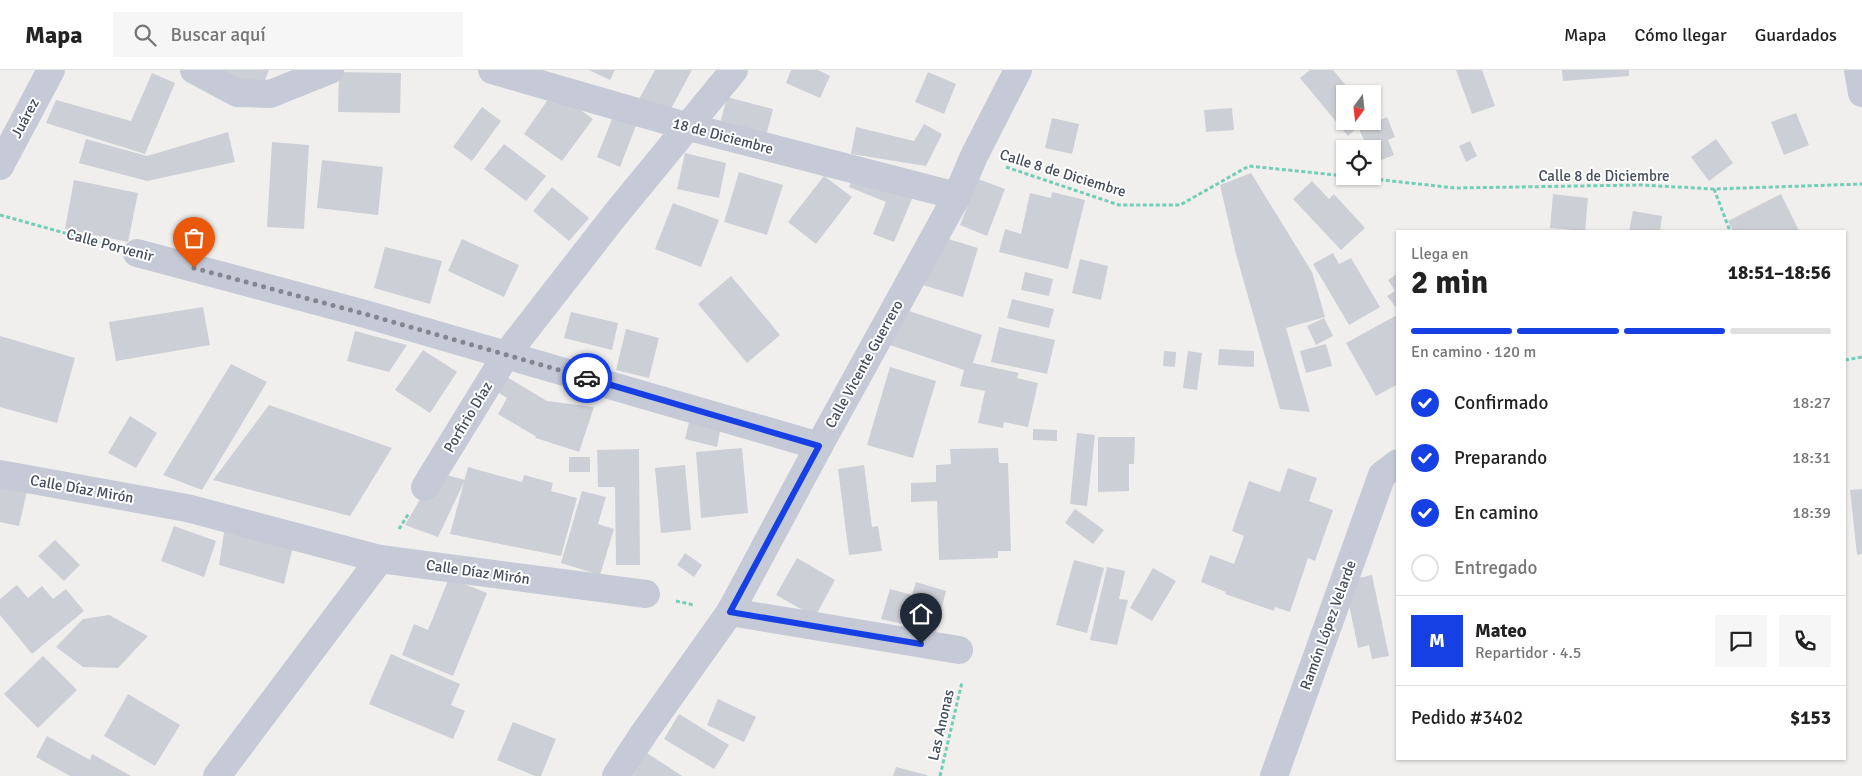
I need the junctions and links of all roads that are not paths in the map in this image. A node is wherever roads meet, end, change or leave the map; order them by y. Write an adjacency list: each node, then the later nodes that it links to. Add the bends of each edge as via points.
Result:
1 (51, 70): 10 (street, Juárez)
2 (194, 70): 3 (street, via 238,92 270,94)
3 (330, 70)
4 (492, 70): 9 (street, 18 de Diciembre)
5 (734, 70): 9 (street, Porfirio Díaz)
6 (1018, 70): 11 (street, Calle Vicente Guerrero)
7 (1858, 70): 8 (street)
8 (1862, 93)
9 (689, 127): 11 (street, 18 de Diciembre); 13 (street, Porfirio Díaz)
10 (0, 166)
11 (957, 196): 14 (street, Calle Vicente Guerrero)
12 (138, 253): 13 (street, Calle Porvenir)
13 (506, 354): 14 (street, Calle Porvenir); 17 (street, Porfirio Díaz)
14 (819, 446): 20 (street, Calle Vicente Guerrero)
15 (1390, 469): 24 (street, Ramón López Velarde)
16 (0, 474): 18 (street, Calle Díaz Mirón, via 187,508)
17 (425, 487)
18 (380, 559): 19 (street, Calle Díaz Mirón); 22 (street)
19 (646, 594)
20 (730, 612): 21 (street); 23 (street, Calle Vicente Guerrero)
21 (959, 650)
22 (217, 776)
23 (616, 776)
24 (1274, 776)

